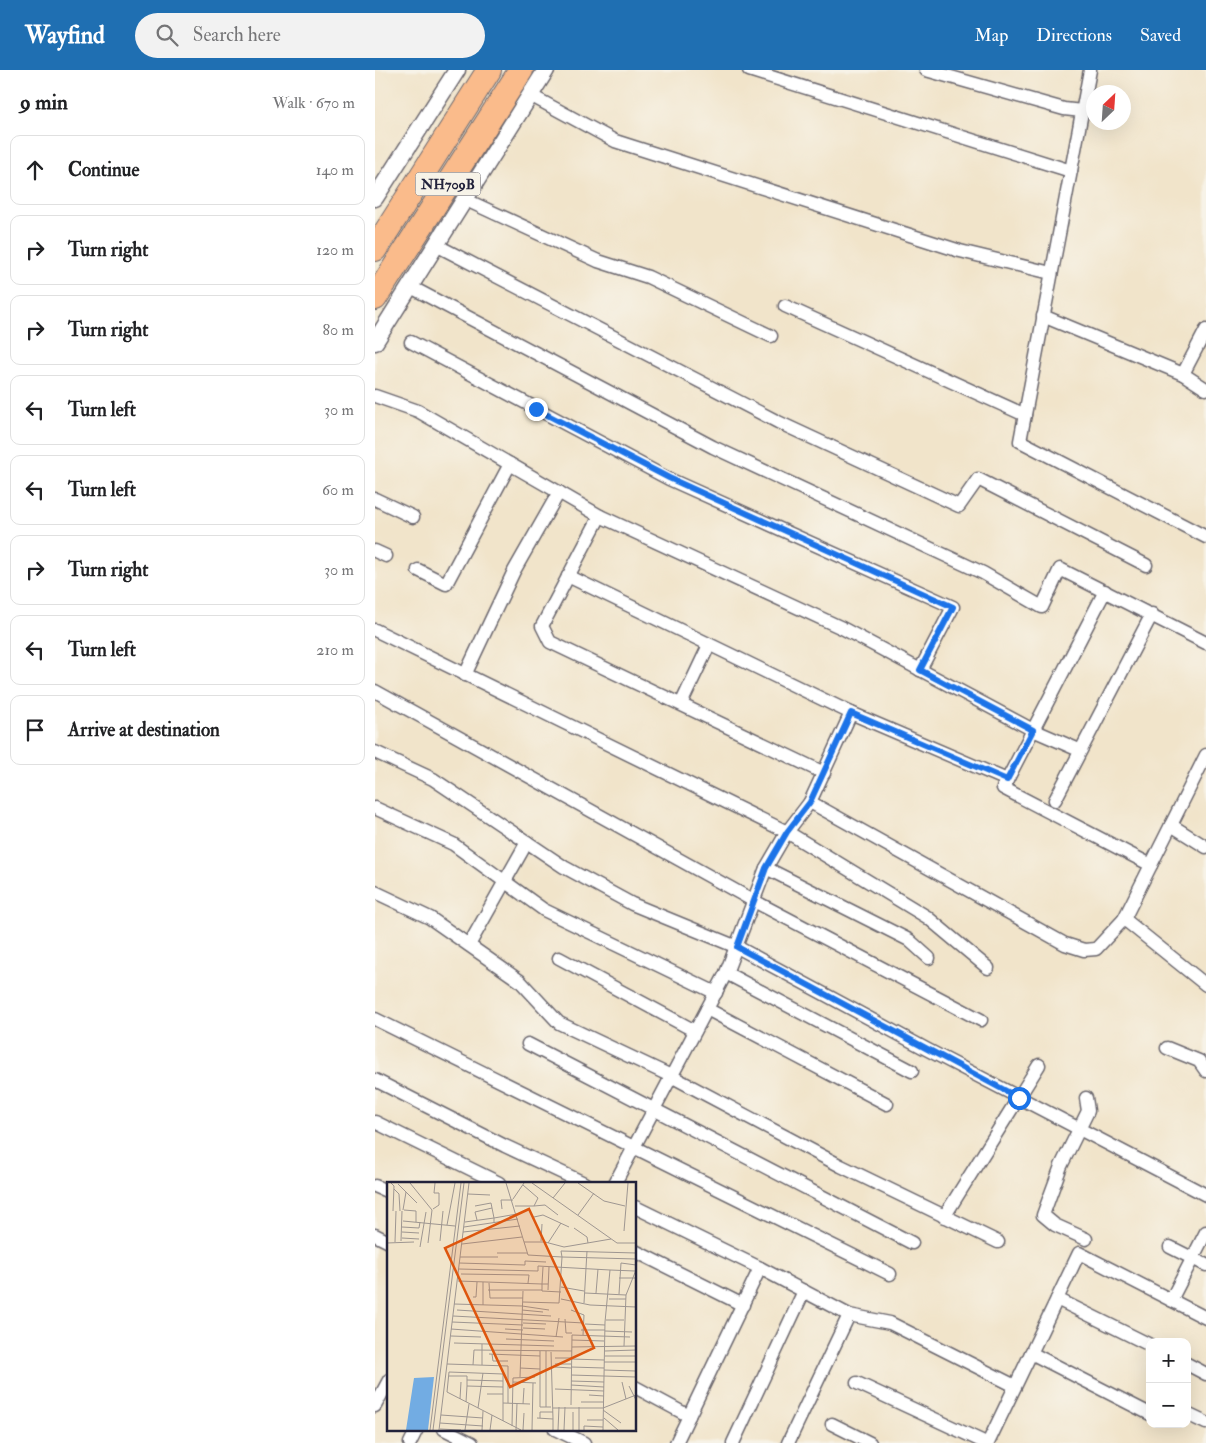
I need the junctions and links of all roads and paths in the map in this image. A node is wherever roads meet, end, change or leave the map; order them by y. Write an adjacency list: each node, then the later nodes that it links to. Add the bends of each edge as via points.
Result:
1 (457, 70): 11 (street)
2 (489, 70): 14 (highway, NH709B)
3 (521, 70): 17 (highway, NH709B)
4 (546, 70): 8 (street)
5 (749, 70): 10 (street)
6 (927, 70): 9 (street, via 1064,109)
7 (1090, 70): 9 (street)
8 (530, 95): 12 (street); 15 (street, via 615,142 960,251)
9 (1082, 111): 10 (street)
10 (1071, 171): 15 (street)
11 (375, 198)
12 (464, 199): 13 (street); 21 (street, via 599,261 648,277)
13 (436, 245): 16 (street); 34 (street, via 778,422 959,506 977,479)
14 (375, 249)
15 (1051, 273): 19 (street)
16 (409, 286): 22 (street); 37 (street, via 713,448 983,573 1042,607 1060,569)
17 (375, 298)
18 (785, 306): 27 (street)
19 (1043, 316): 24 (street); 27 (street)
20 (1206, 330): 24 (street)
21 (771, 336)
22 (375, 342)
23 (411, 342): 42 (street, via 669,478 953,607)
24 (1183, 374): 25 (street)
25 (1206, 388)
26 (377, 398): 28 (street, via 418,411)
27 (1025, 415): 33 (street, via 1020,441)
28 (511, 464): 29 (street); 35 (street, via 446,584)
29 (559, 492): 31 (street); 43 (street, via 514,571)
30 (375, 499): 32 (street)
31 (600, 516): 36 (street); 42 (street, via 842,628)
32 (413, 518)
33 (1206, 537)
34 (1146, 565)
35 (418, 570)
36 (568, 576): 41 (street); 45 (street, via 542,626 550,642)
37 (1105, 591): 38 (street); 47 (street)
38 (1152, 614): 40 (street); 48 (street)
39 (375, 630): 43 (street)
40 (1206, 643)
41 (709, 644): 45 (street); 46 (street)
42 (920, 670): 47 (street)
43 (465, 675): 57 (street)
44 (375, 691): 64 (street)
45 (681, 704): 51 (street)
46 (851, 713): 51 (street); 52 (street)
47 (1033, 730): 48 (street); 52 (street)
48 (1079, 750): 53 (street)
49 (375, 752): 58 (street, via 433,779)
50 (1206, 755): 56 (street)
51 (824, 773): 54 (street)
52 (1007, 780): 60 (street, via 1003,788)
53 (1055, 800)
54 (810, 802): 57 (street); 65 (street, via 1065,944 1084,950 1096,949)
55 (375, 808): 62 (street, via 453,844)
56 (1171, 825): 59 (street); 60 (street)
57 (787, 832): 61 (street); 70 (street, via 927,917)
58 (527, 842): 62 (street); 67 (street, via 564,867 632,904)
59 (1206, 847)
60 (1151, 865): 65 (street)
61 (766, 868): 64 (street); 69 (street, via 909,940)
62 (505, 881): 66 (street); 73 (street, via 544,910)
63 (375, 892): 66 (street, via 430,918)
64 (754, 901): 67 (street); 76 (street)
65 (1124, 919): 72 (street)
66 (469, 945): 83 (street, via 520,981 559,1024)
67 (737, 947): 71 (street); 85 (street)
68 (559, 958): 77 (street)
69 (929, 958)
70 (988, 968)
71 (726, 973): 73 (street); 82 (street)
72 (1206, 985)
73 (716, 993): 74 (street)
74 (707, 1009): 77 (street); 87 (street)
75 (375, 1019): 91 (street)
76 (981, 1020)
77 (695, 1031): 83 (street)
78 (528, 1044): 88 (street)
79 (1167, 1048): 81 (street, via 1199,1061)
80 (1039, 1065): 85 (street)
81 (1206, 1071)
82 (912, 1072)
83 (671, 1076): 88 (street); 99 (street)
84 (375, 1080): 93 (street)
85 (1019, 1098): 90 (street); 99 (street)
86 (1086, 1098): 90 (street, via 1088,1110)
87 (887, 1104)
88 (654, 1107): 91 (street); 105 (street)
89 (375, 1122): 92 (street)
90 (1079, 1129): 97 (street); 102 (street, via 1043,1215 1055,1225)
91 (633, 1147): 94 (street); 111 (street)
92 (492, 1181)
93 (582, 1182)
94 (616, 1182)
95 (375, 1186): 96 (street)
96 (387, 1191)
97 (1206, 1195)
98 (636, 1207): 110 (street)
99 (944, 1217): 104 (street)
100 (1206, 1232): 108 (street)
101 (375, 1235): 103 (street)
102 (1086, 1239)
103 (387, 1241)
104 (998, 1242)
105 (911, 1243)
106 (1170, 1247): 108 (street)
107 (636, 1252): 115 (street)
108 (1193, 1259): 109 (street); 114 (street)
109 (1206, 1265)
110 (760, 1268): 112 (street); 115 (street)
111 (890, 1274)
112 (804, 1291): 116 (street); 139 (street)
113 (1057, 1298): 114 (street, via 1079,1253); 118 (street); 119 (street)
114 (1171, 1300): 117 (street)
115 (743, 1305): 128 (street)
116 (849, 1315): 124 (street, via 890,1323); 140 (street)
117 (1206, 1318)
118 (1146, 1344)
119 (1031, 1353): 124 (street); 127 (street)
120 (1191, 1366): 121 (street)
121 (1206, 1374)
122 (857, 1383): 142 (street)
123 (387, 1384): 126 (street)
124 (1015, 1386): 142 (street)
125 (636, 1388): 128 (street)
126 (375, 1406)
127 (1146, 1412)
128 (689, 1416): 138 (street)
129 (1191, 1416): 130 (street)
130 (1206, 1423)
131 (832, 1424): 141 (street)
132 (417, 1430): 135 (street)
133 (446, 1430): 136 (street)
134 (557, 1430): 137 (street)
135 (411, 1443)
136 (473, 1443)
137 (584, 1443)
138 (676, 1443)
139 (733, 1443)
140 (787, 1443)
141 (870, 1443)
142 (987, 1443)

